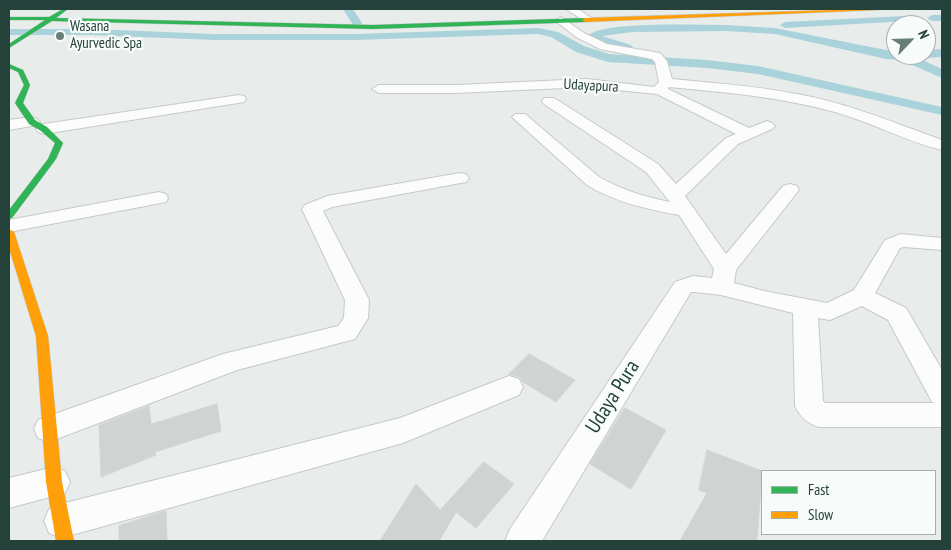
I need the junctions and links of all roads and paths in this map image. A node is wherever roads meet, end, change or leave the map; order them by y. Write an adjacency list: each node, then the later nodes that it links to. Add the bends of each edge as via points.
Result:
1 (66, 9): 5 (main road)
2 (571, 9): 7 (street)
3 (900, 9): 7 (main road)
4 (9, 18): 5 (main road)
5 (53, 18): 6 (main road, via 334,27); 8 (main road)
6 (561, 20): 7 (main road); 10 (street, via 580,35 604,47 656,56 661,61)
7 (588, 20)
8 (9, 46)
9 (9, 66): 16 (main road, via 21,72 26,85 18,103)
10 (662, 87): 11 (street, Udayapura, via 587,83); 18 (street); 19 (street, Udayapura, via 745,90 798,98)
11 (379, 89)
12 (239, 99): 16 (street)
13 (549, 101): 23 (street, via 652,168)
14 (520, 118): 23 (street, via 604,188 654,205)
15 (9, 125): 16 (street)
16 (38, 126): 24 (main road, via 59,143 52,159)
17 (767, 126): 18 (street)
18 (749, 134): 23 (street, via 732,141)
19 (942, 145)
20 (460, 178): 34 (street, via 327,202 312,209 357,300 358,315 354,326 346,333 232,361)
21 (790, 190): 28 (street)
22 (159, 198): 25 (street)
23 (680, 202): 28 (street)
24 (9, 216)
25 (9, 226)
26 (9, 233): 34 (main road, via 42,336)
27 (942, 244): 29 (street, via 901,240 892,244)
28 (724, 278): 30 (street, via 764,299); 38 (street, Udaya Pura, via 683,287)
29 (862, 296): 30 (street, via 830,312); 32 (street, via 897,314)
30 (805, 307): 33 (street, via 809,406 819,415)
31 (509, 387): 37 (street, via 403,430)
32 (942, 394)
33 (942, 415)
34 (49, 429): 35 (main road)
35 (54, 482): 36 (street); 37 (main road)
36 (9, 493)
37 (63, 531)
38 (522, 541)

